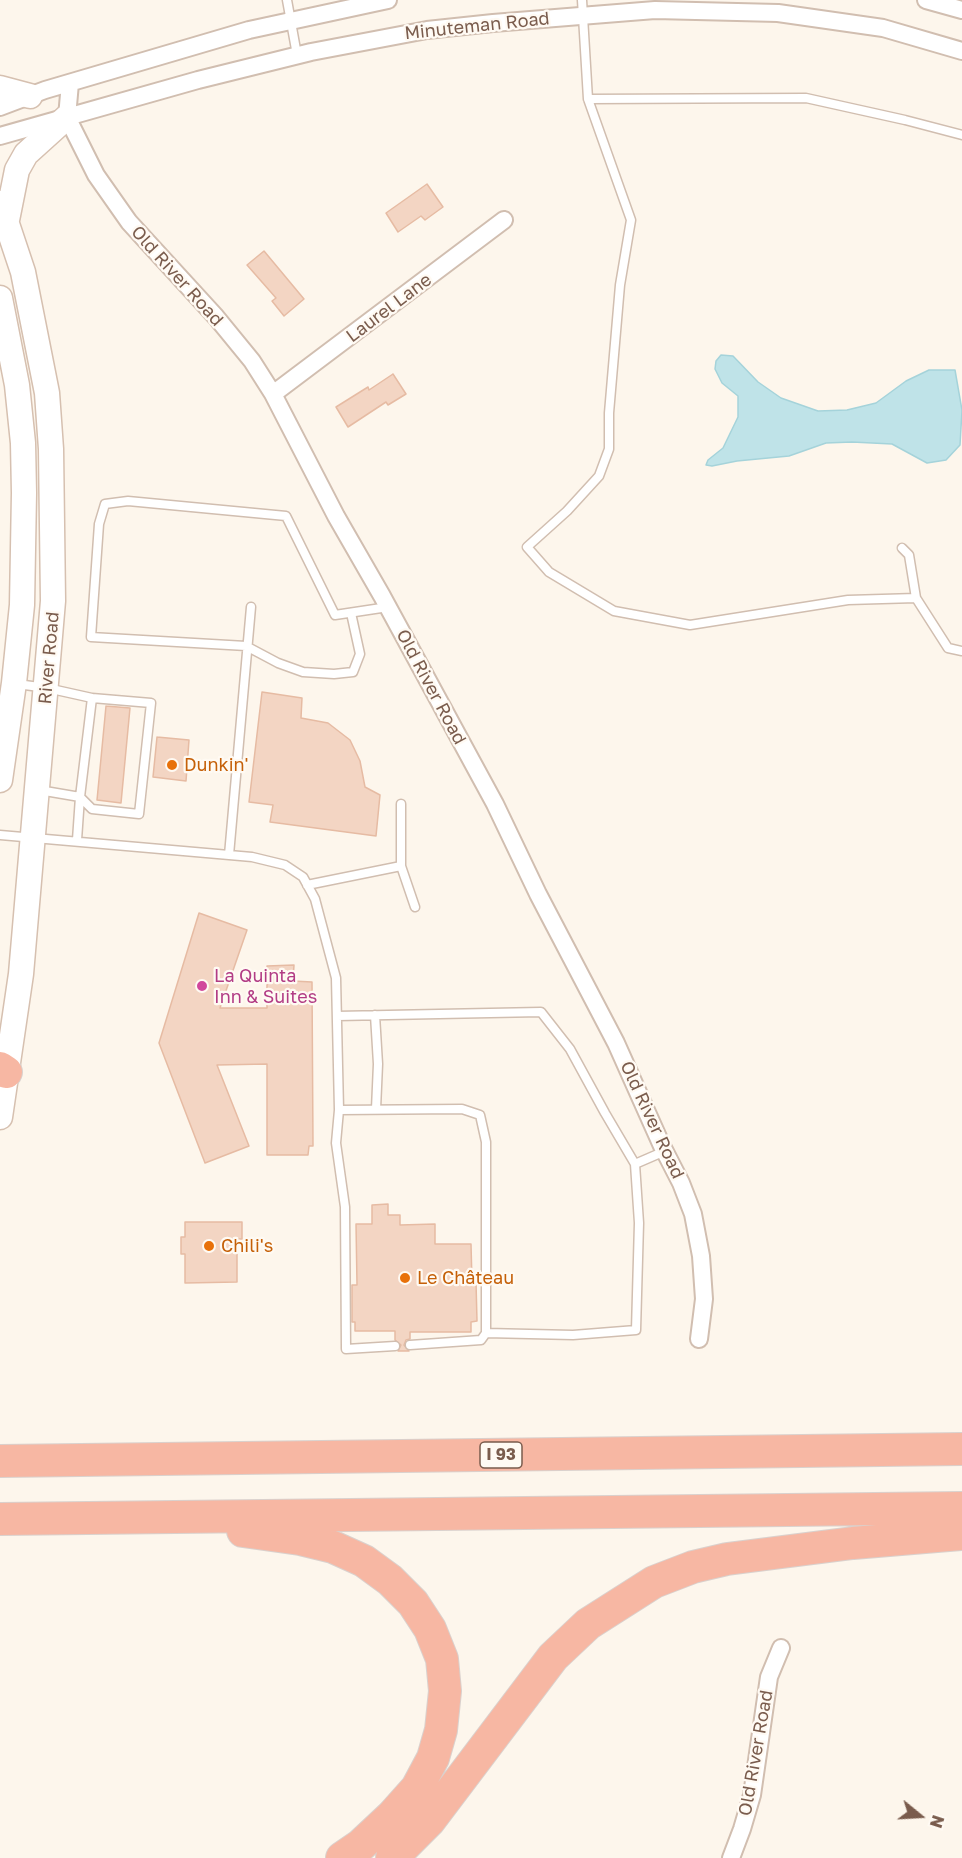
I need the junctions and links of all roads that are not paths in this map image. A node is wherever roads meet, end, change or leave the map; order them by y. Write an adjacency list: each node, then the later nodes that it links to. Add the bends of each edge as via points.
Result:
1 (287, 0): 6 (lane)
2 (388, 0): 6 (street)
3 (926, 0): 5 (street)
4 (582, 8): 7 (street, Minuteman Road, via 778,13 883,28); 8 (street, Minuteman Road, via 426,30); 12 (lane)
5 (962, 10)
6 (291, 20): 8 (lane); 9 (street)
7 (962, 51)
8 (297, 55): 14 (street, Minuteman Road)
9 (70, 83): 11 (street); 14 (street)
10 (0, 88): 11 (main road)
11 (30, 96): 13 (street)
12 (588, 99): 15 (lane, via 806,98); 22 (lane, via 631,220 619,295 609,449 599,476 527,547 549,572 614,611 690,625 848,600)
13 (0, 107)
14 (67, 117): 16 (street, Minuteman Road); 17 (main road, via 26,154); 20 (street, Old River Road, via 96,175 129,222 245,352)
15 (962, 135)
16 (0, 136)
17 (3, 212): 29 (main road, River Road, via 23,272 47,393 53,601)
18 (504, 220): 20 (street, Laurel Lane)
19 (0, 298): 28 (main road, River Road, via 17,385 23,443 22,594)
20 (273, 394): 24 (street, Old River Road)
21 (902, 548): 22 (lane, via 909,555)
22 (916, 598): 27 (lane, via 948,648)
23 (251, 607): 26 (lane)
24 (388, 607): 25 (lane); 48 (street, Old River Road, via 495,804 616,1043)
25 (351, 613): 26 (lane, via 360,654 353,672 303,672); 26 (lane, via 335,615 286,516 128,501 105,504 99,524 91,637)
26 (246, 646): 38 (lane)
27 (962, 651)
28 (14, 683): 29 (lane); 31 (main road, River Road)
29 (47, 688): 30 (lane); 32 (main road, River Road)
30 (92, 698): 33 (lane); 33 (lane, via 151,703 139,814 92,809)
31 (0, 780)
32 (36, 789): 33 (lane); 36 (main road, River Road)
33 (80, 797): 37 (lane)
34 (401, 804): 39 (lane)
35 (0, 834): 36 (lane)
36 (31, 839): 37 (lane); 44 (main road, River Road, via 21,974)
37 (77, 840): 38 (lane)
38 (229, 855): 40 (lane, via 285,865 303,877)
39 (401, 866): 40 (lane); 41 (lane)
40 (307, 885): 43 (lane, via 315,899 336,978)
41 (415, 907)
42 (375, 1015): 43 (lane); 45 (lane); 49 (lane, via 541,1012 570,1049)
43 (337, 1016): 46 (lane)
44 (2, 1071): 47 (main road, River Road)
45 (376, 1109): 46 (lane); 50 (lane, via 462,1109 480,1115 486,1142)
46 (339, 1110): 53 (lane, via 336,1143 345,1207 346,1349)
47 (0, 1117)
48 (664, 1151): 49 (lane); 51 (street, Old River Road, via 693,1214 701,1256 704,1299)
49 (635, 1164): 50 (lane, via 639,1223 636,1330 573,1335)
50 (486, 1333): 52 (lane, via 481,1340)
51 (699, 1339)
52 (410, 1345)
53 (395, 1346)
54 (962, 1449): 55 (highway, I 93)
55 (0, 1461)
56 (962, 1508): 57 (highway)
57 (150, 1517): 58 (highway); 61 (highway, via 333,1547 364,1561 390,1580 413,1603 430,1629 442,1659 445,1691 441,1730 432,1758 417,1788 392,1816)
58 (0, 1519)
59 (962, 1534): 62 (highway, via 728,1559 654,1582 588,1624 553,1657 429,1821)
60 (781, 1648): 63 (street, Old River Road, via 769,1677 752,1795)
61 (342, 1858)
62 (392, 1858)
63 (731, 1858)

